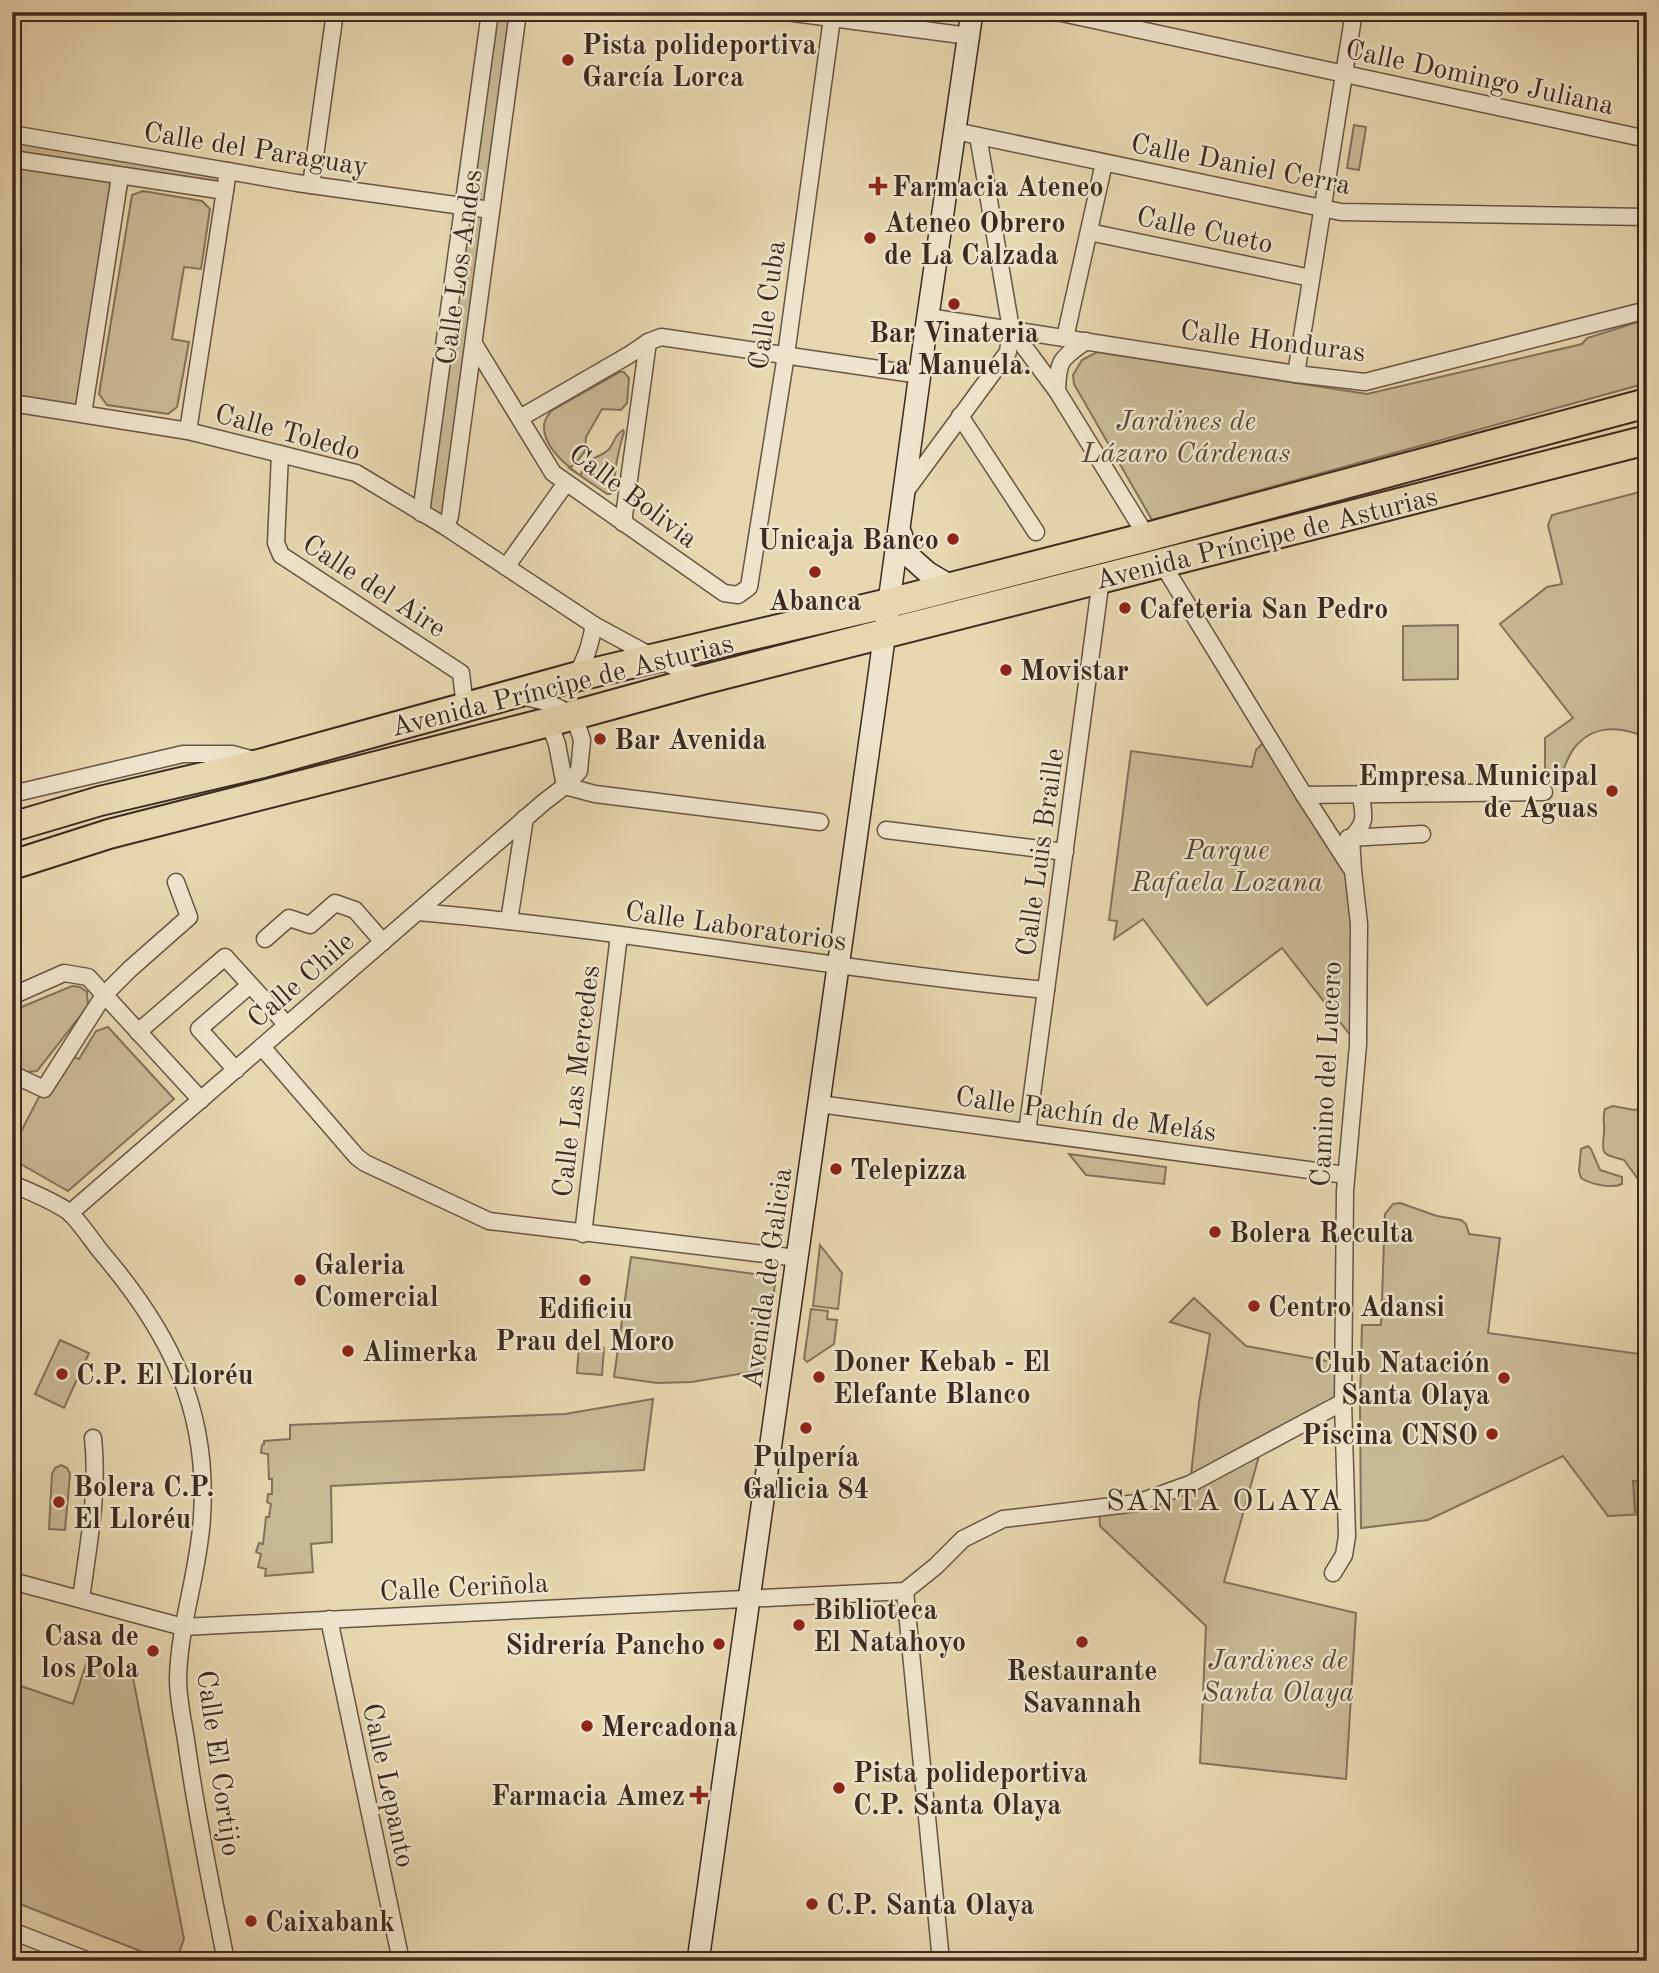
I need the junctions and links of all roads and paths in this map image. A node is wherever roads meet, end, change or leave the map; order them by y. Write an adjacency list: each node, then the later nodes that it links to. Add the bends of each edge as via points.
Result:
1 (335, 12): 19 (street)
2 (491, 12): 21 (street, Calle Los Andes)
3 (518, 12): 23 (street, Calle Los Andes)
4 (786, 12): 8 (street)
5 (972, 12): 9 (street, Avenida de Galicia)
6 (1057, 12): 10 (street, Calle Domingo Juliana)
7 (1354, 12): 10 (street)
8 (832, 18): 9 (street); 34 (street, Calle Cuba)
9 (969, 36): 11 (street, Avenida de Galicia)
10 (1345, 74): 14 (street, Calle Domingo Juliana); 22 (street)
11 (956, 131): 13 (street, Calle Daniel Cerra); 28 (street, Avenida de Galicia)
12 (12, 134): 17 (street, Calle del Paraguay)
13 (978, 136): 16 (street, Calle Daniel Cerra); 29 (street)
14 (1647, 139)
15 (12, 159): 18 (street, Calle del Paraguay)
16 (1104, 163): 22 (street, Calle Daniel Cerra); 25 (street)
17 (228, 171): 19 (street, Calle del Paraguay); 20 (street)
18 (120, 176): 20 (street, Calle del Paraguay); 40 (street)
19 (311, 185): 21 (street, Calle del Paraguay)
20 (225, 191): 43 (street)
21 (464, 207): 23 (street, Calle del Paraguay); 48 (street, Calle Los Andes)
22 (1322, 208): 24 (street, Calle Daniel Cerra); 26 (street)
23 (491, 210): 33 (street, Calle Los Andes)
24 (1647, 217)
25 (1088, 232): 26 (street, Calle Cueto); 30 (street)
26 (1311, 278): 35 (street)
27 (1647, 310): 35 (street, Calle Honduras, via 1366,382)
28 (928, 317): 29 (street, Calle Honduras); 36 (street, Avenida de Galicia)
29 (1011, 329): 30 (street, Calle Honduras); 37 (street, Camino del Lucero); 41 (street, via 1008,352)
30 (1065, 338): 31 (street, Calle Honduras)
31 (1086, 341): 35 (street, Calle Honduras); 37 (street, via 1064,357)
32 (648, 342): 34 (street, via 661,337); 42 (street); 49 (street)
33 (474, 344): 42 (street, Calle Bolivia); 50 (street, Calle Los Andes)
34 (786, 355): 36 (street); 59 (street, Calle Cuba, via 749,587)
35 (1296, 374)
36 (920, 375): 47 (street, Avenida de Galicia)
37 (1057, 391): 53 (street, Camino del Lucero)
38 (1647, 402): 53 (highway, Avenida Príncipe de Asturias)
39 (12, 403): 40 (street, Calle Toledo)
40 (83, 414): 43 (street, Calle Toledo)
41 (960, 416): 47 (street); 52 (street)
42 (520, 418): 46 (street, Calle Bolivia, via 553,473)
43 (188, 431): 45 (street, Calle Toledo)
44 (1647, 440): 55 (highway, Avenida Príncipe de Asturias)
45 (280, 454): 48 (street, Calle Toledo, via 356,473); 67 (street, Calle del Aire, via 276,543 281,555 461,673)
46 (566, 483): 49 (street, Calle Bolivia); 56 (street)
47 (905, 492): 51 (street, Avenida de Galicia)
48 (421, 513): 50 (street, Calle Toledo)
49 (623, 523): 59 (street, Calle Bolivia, via 724,593)
50 (446, 527): 56 (street, Calle Toledo)
51 (900, 528): 58 (street, via 908,555); 60 (street, Avenida de Galicia)
52 (1036, 532)
53 (1147, 537): 54 (highway, Avenida Príncipe de Asturias); 55 (street, Camino del Lucero)
54 (1113, 545): 58 (highway, Avenida Príncipe de Asturias); 62 (highway, Avenida Príncipe de Asturias, via 1091,566 931,606)
55 (1162, 562): 57 (highway, Avenida Príncipe de Asturias); 73 (street, Camino del Lucero)
56 (506, 567): 61 (street, Calle Toledo)
57 (1101, 579): 62 (highway, Avenida Príncipe de Asturias); 82 (street, Calle Luis Braille)
58 (952, 587): 60 (highway, Avenida Príncipe de Asturias)
59 (738, 595)
60 (889, 603): 62 (street, Avenida de Galicia); 63 (highway, Avenida Príncipe de Asturias)
61 (594, 625): 63 (street, Calle Toledo); 64 (street, via 584,663)
62 (885, 634): 65 (highway, Avenida Príncipe de Asturias); 91 (street, Avenida de Galicia)
63 (655, 658): 64 (highway, Avenida Príncipe de Asturias); 65 (street, Calle Toledo)
64 (575, 677): 66 (highway, Avenida Príncipe de Asturias)
65 (702, 680): 68 (highway, Avenida Príncipe de Asturias)
66 (513, 694): 67 (highway, Avenida Príncipe de Asturias); 68 (street, via 546,702)
67 (465, 707): 69 (highway, Avenida Príncipe de Asturias)
68 (562, 718): 70 (street, via 556,744); 70 (street, Calle Chile, via 582,740 579,771); 83 (highway, Avenida Príncipe de Asturias, via 121,831)
69 (263, 763): 72 (street, via 232,754 184,754); 77 (highway, Avenida Príncipe de Asturias)
70 (565, 786): 75 (street, Calle Chile); 76 (street, via 595,794)
71 (1544, 792): 74 (street)
72 (12, 794)
73 (1304, 795): 74 (street); 80 (street, Camino del Lucero)
74 (1361, 796): 81 (street, Camino del Lucero, via 1364,817 1361,829)
75 (525, 818): 86 (street, Calle Chile); 87 (street)
76 (820, 822)
77 (12, 827)
78 (886, 830): 82 (street)
79 (1422, 834): 81 (street)
80 (1332, 837): 81 (street); 84 (street, Camino del Lucero)
81 (1351, 838): 84 (street, Camino del Lucero)
82 (1065, 852): 93 (street, Calle Luis Braille)
83 (12, 865)
84 (1353, 870): 104 (street, Camino del Lucero, via 1359,924 1358,1045)
85 (176, 882): 94 (street, via 189,917)
86 (418, 912): 87 (street, Calle Laboratorios); 90 (street, Calle Chile)
87 (509, 921): 88 (street, Calle Laboratorios)
88 (619, 935): 91 (street, Calle Laboratorios); 107 (street, Calle Las Mercedes)
89 (265, 939): 90 (street, via 289,918 310,925 335,903 355,910)
90 (383, 942): 96 (street, Calle Chile)
91 (838, 965): 93 (street, Calle Laboratorios); 102 (street, Avenida de Galicia)
92 (250, 985): 96 (street); 97 (street, via 225,957); 99 (street, via 199,1029)
93 (1046, 990): 103 (street, Calle Luis Braille)
94 (104, 995): 95 (street, via 88,977 64,973); 97 (street); 100 (street, via 44,1089)
95 (12, 996)
96 (287, 1026): 98 (street, Calle Chile)
97 (138, 1032): 101 (street)
98 (262, 1047): 99 (street, Calle Chile); 107 (street, via 365,1163 482,1219)
99 (236, 1070): 101 (street, Calle Chile)
100 (12, 1074)
101 (201, 1100): 106 (street, Calle Chile)
102 (819, 1104): 103 (street, Calle Pachín de Melás); 108 (street, Avenida de Galicia)
103 (1027, 1132): 104 (street, Calle Pachín de Melás)
104 (1346, 1175): 109 (street, Camino del Lucero)
105 (12, 1184): 106 (street, Calle El Cortijo)
106 (70, 1213): 117 (street, Calle El Cortijo, via 140,1300 170,1349 189,1395 198,1432 202,1519)
107 (583, 1234): 108 (street)
108 (797, 1258): 115 (street, Avenida de Galicia)
109 (1343, 1402): 111 (street, Camino del Lucero, via 1347,1536 1344,1555); 113 (street, via 1189,1484 1137,1503 1003,1519 963,1539)
110 (93, 1438): 114 (street, via 93,1514)
111 (1333, 1573)
112 (12, 1581): 114 (street, Calle Ceriñola)
113 (905, 1591): 115 (street, Calle Ceriñola); 123 (street)
114 (81, 1599): 117 (street, Calle Ceriñola)
115 (748, 1599): 116 (street, Calle Ceriñola); 122 (street, Avenida de Galicia)
116 (329, 1619): 117 (street, Calle Ceriñola); 121 (street, Calle Lepanto)
117 (183, 1627): 120 (street, Calle El Cortijo, via 178,1681 193,1792)
118 (12, 1931): 119 (street)
119 (89, 1961)
120 (226, 1961)
121 (401, 1961)
122 (698, 1961)
123 (941, 1961)

